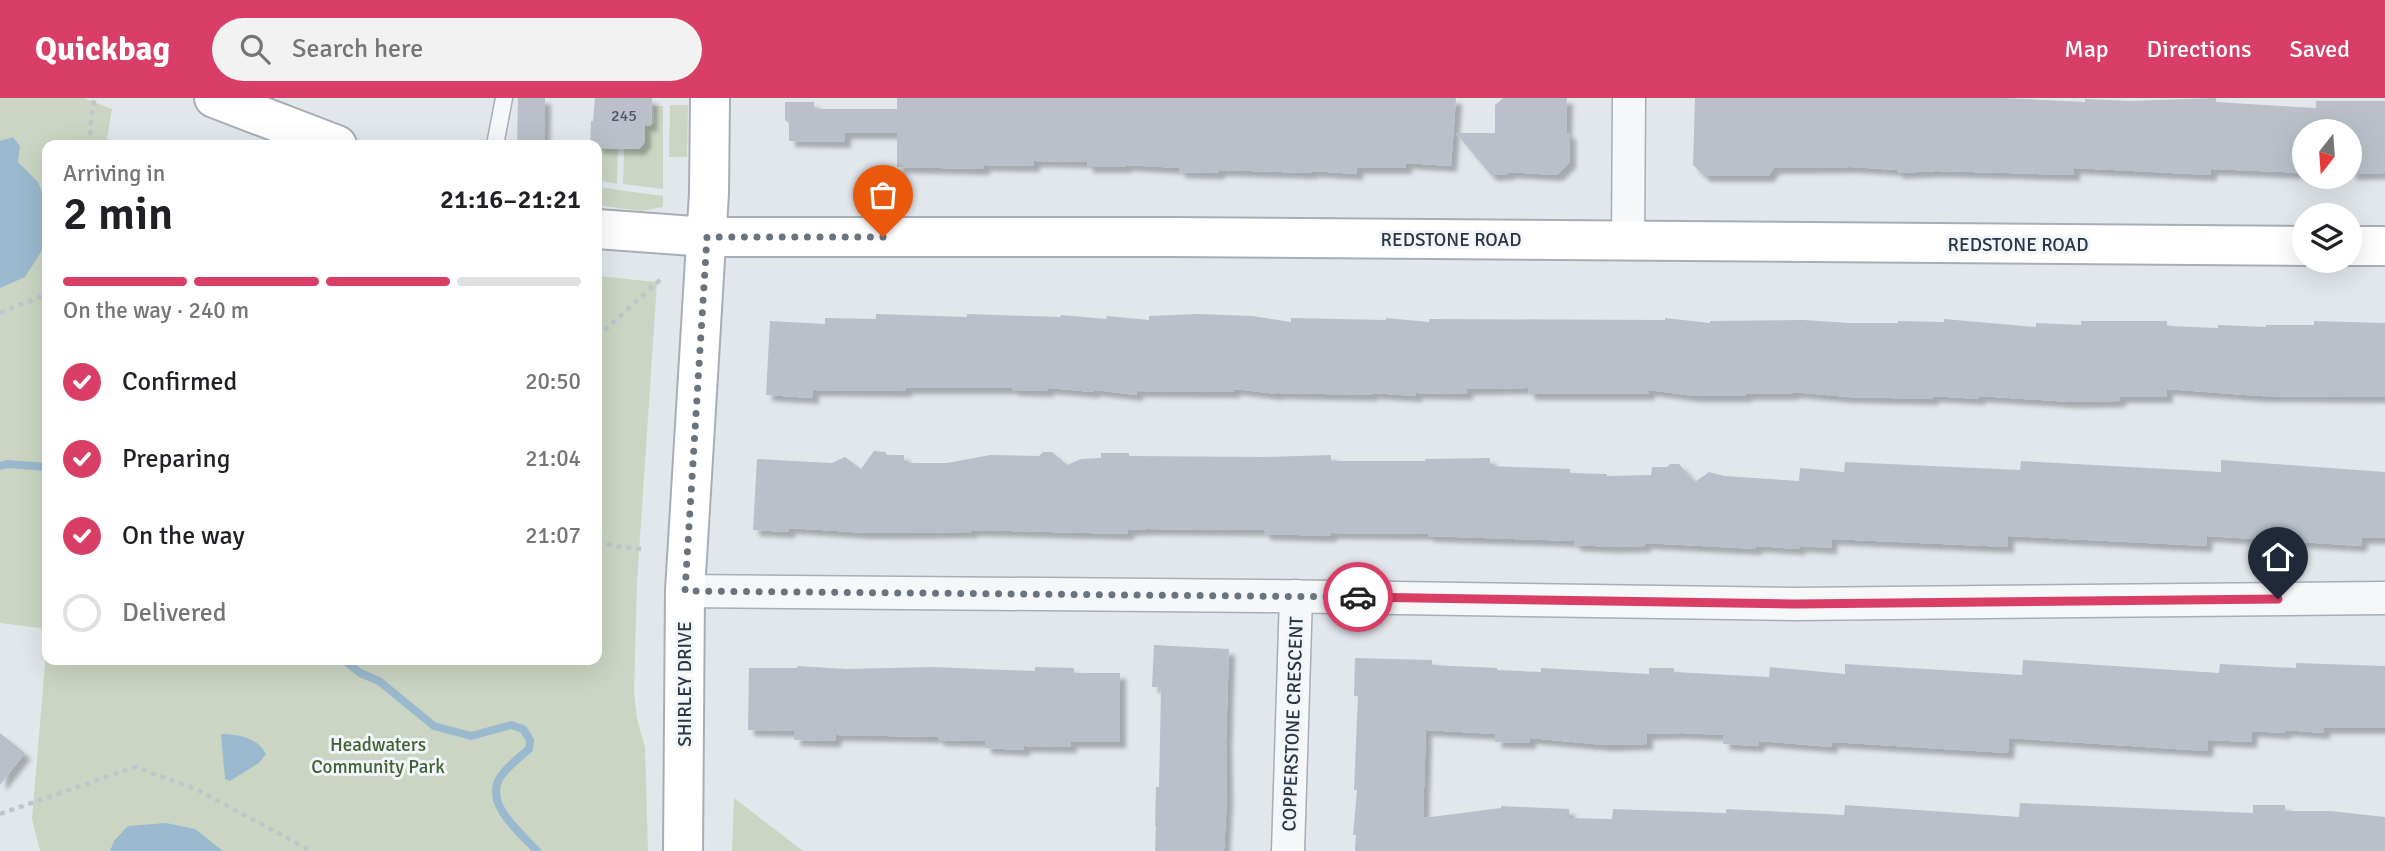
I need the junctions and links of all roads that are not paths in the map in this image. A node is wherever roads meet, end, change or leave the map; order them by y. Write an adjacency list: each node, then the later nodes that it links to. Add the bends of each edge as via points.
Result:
1 (214, 98): 5 (street)
2 (504, 98): 7 (lane)
3 (710, 98): 9 (street, SHIRLEY DRIVE)
4 (1629, 98): 10 (street)
5 (270, 108): 6 (street)
6 (328, 140)
7 (496, 140)
8 (602, 229): 9 (street, REDSTONE ROAD)
9 (707, 237): 10 (street, REDSTONE ROAD); 14 (street, SHIRLEY DRIVE)
10 (1628, 241): 11 (street, REDSTONE ROAD)
11 (2292, 246)
12 (2362, 246): 13 (street)
13 (2385, 246)
14 (685, 591): 15 (street); 17 (street, SHIRLEY DRIVE)
15 (1296, 596): 16 (street, via 1795,604); 18 (street, COPPERSTONE CRESCENT)
16 (2385, 598)
17 (683, 851)
18 (1289, 851)

